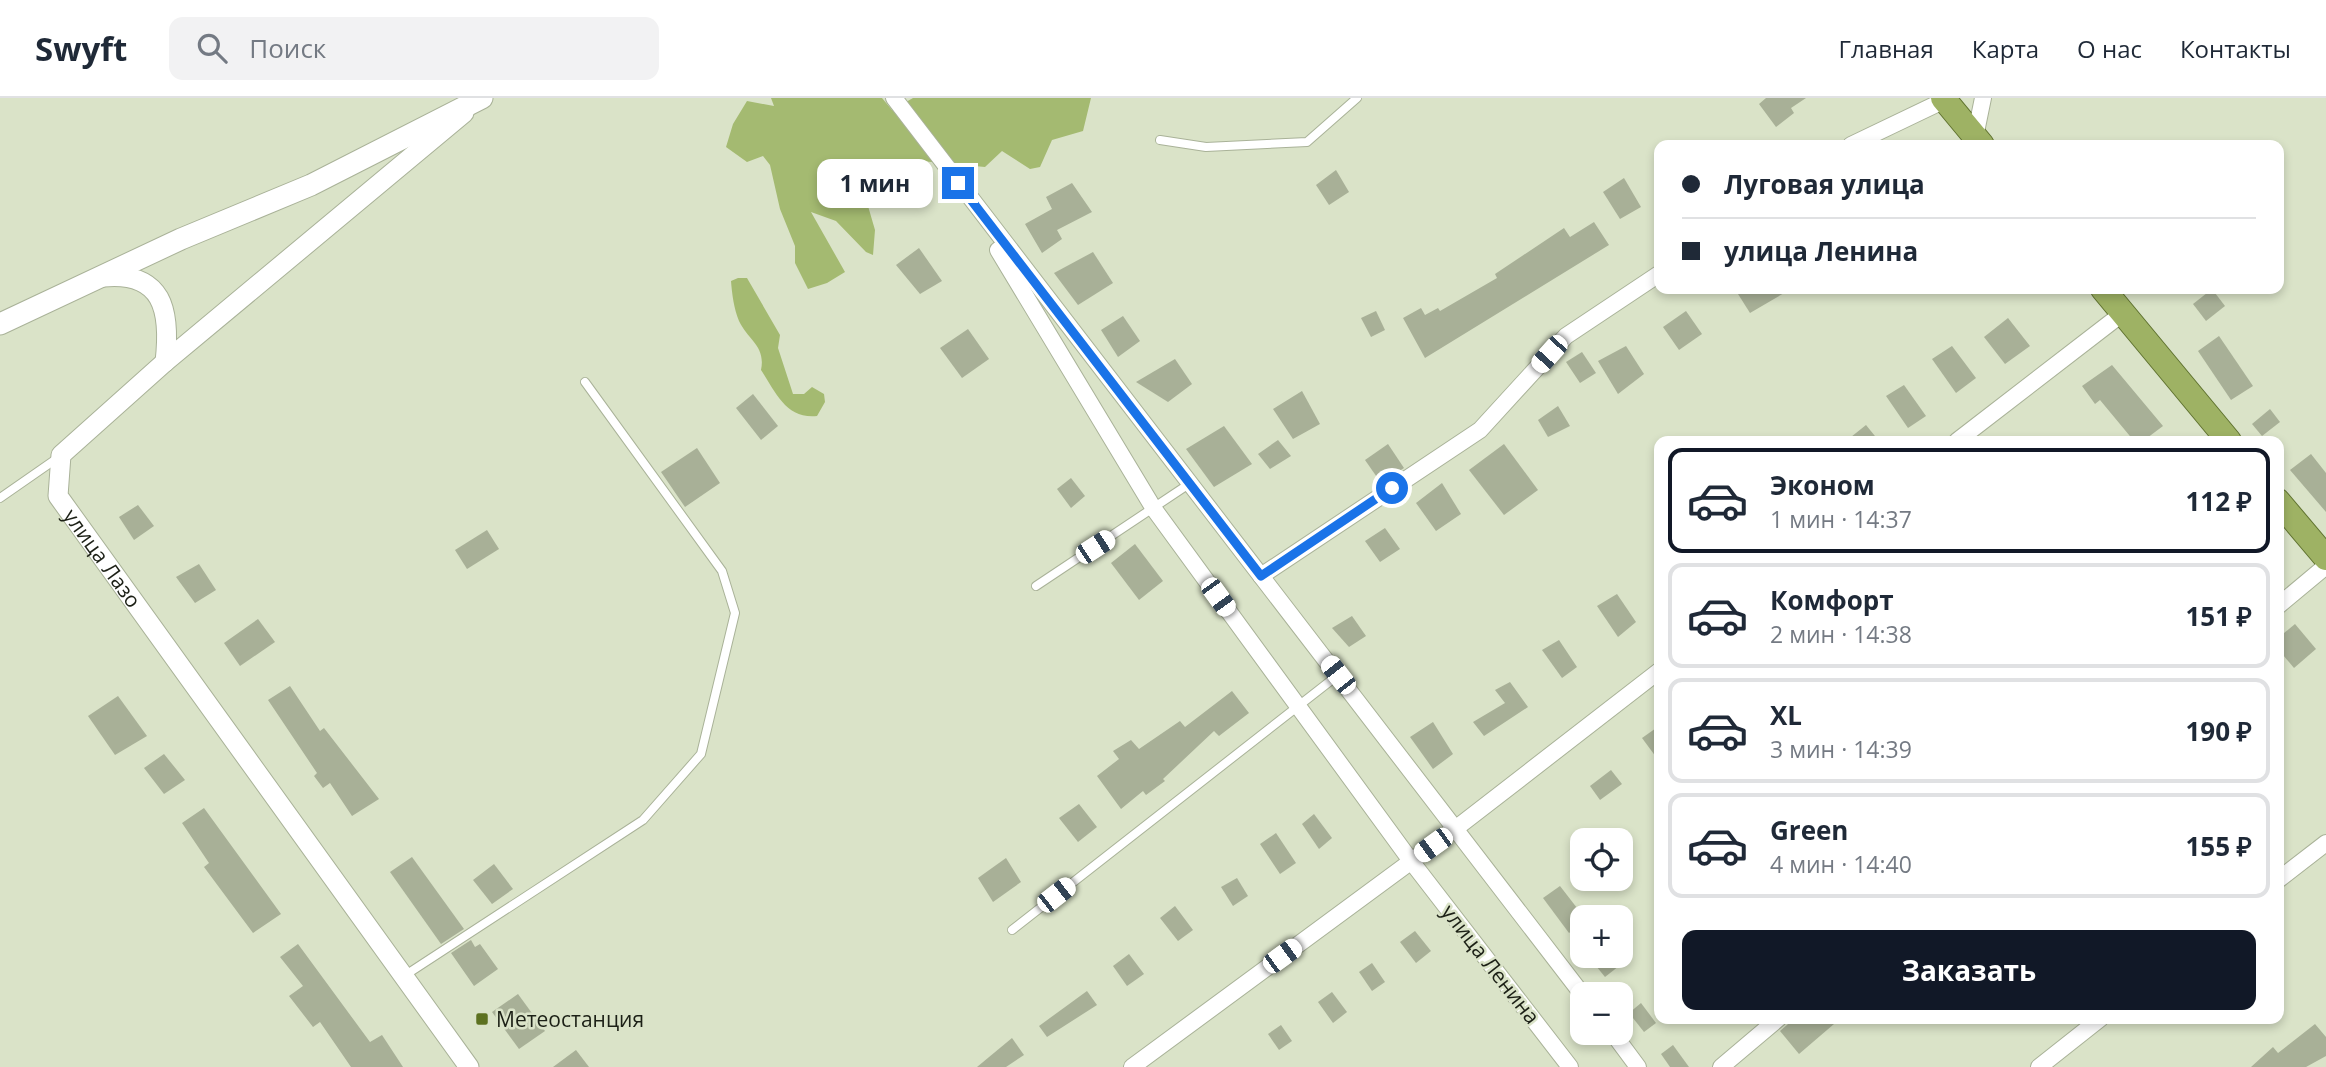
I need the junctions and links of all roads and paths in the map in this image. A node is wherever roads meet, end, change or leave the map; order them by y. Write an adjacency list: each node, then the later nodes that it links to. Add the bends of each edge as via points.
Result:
1 (894, 98): 10 (street)
2 (1357, 98): 9 (lane, via 1307,142 1206,147)
3 (1983, 98): 8 (street)
4 (480, 99): 12 (main road, via 311,185); 16 (street)
5 (1943, 99): 6 (street); 7 (highway)
6 (1861, 140)
7 (1977, 140)
8 (1978, 140)
9 (1160, 141)
10 (958, 183): 21 (street); 24 (street, улица Ленина)
11 (1654, 277): 27 (street, via 1566,335 1480,430)
12 (95, 278): 15 (main road); 16 (street, via 136,277 146,283 162,306)
13 (2107, 294): 14 (highway)
14 (2123, 313): 18 (street); 19 (highway)
15 (0, 324)
16 (165, 362): 20 (street)
17 (585, 382): 38 (lane, via 722,571 735,613 701,754 643,820)
18 (1963, 436)
19 (2225, 436)
20 (61, 455): 22 (lane); 38 (street, улица Лазо, via 58,496)
21 (1189, 484): 24 (lane); 27 (street)
22 (0, 498)
23 (2284, 508): 25 (highway)
24 (1154, 509): 28 (lane); 32 (street, улица Ленина)
25 (2326, 558)
26 (2326, 566): 29 (street)
27 (1261, 576): 30 (street)
28 (1037, 586)
29 (2284, 601)
30 (1338, 675): 32 (lane); 33 (street)
31 (1654, 675): 33 (street)
32 (1298, 706): 35 (street, улица Ленина); 37 (lane)
33 (1455, 829): 35 (street); 39 (street)
34 (2326, 843): 36 (street)
35 (1411, 861): 44 (street); 45 (street, улица Ленина)
36 (2284, 875)
37 (1012, 930)
38 (404, 976): 43 (street, улица Лазо)
39 (1573, 982)
40 (1772, 1024): 47 (street)
41 (2093, 1024): 48 (street)
42 (1622, 1045): 46 (street)
43 (469, 1067)
44 (1132, 1067)
45 (1570, 1067)
46 (1639, 1067)
47 (1721, 1067)
48 (2039, 1067)

